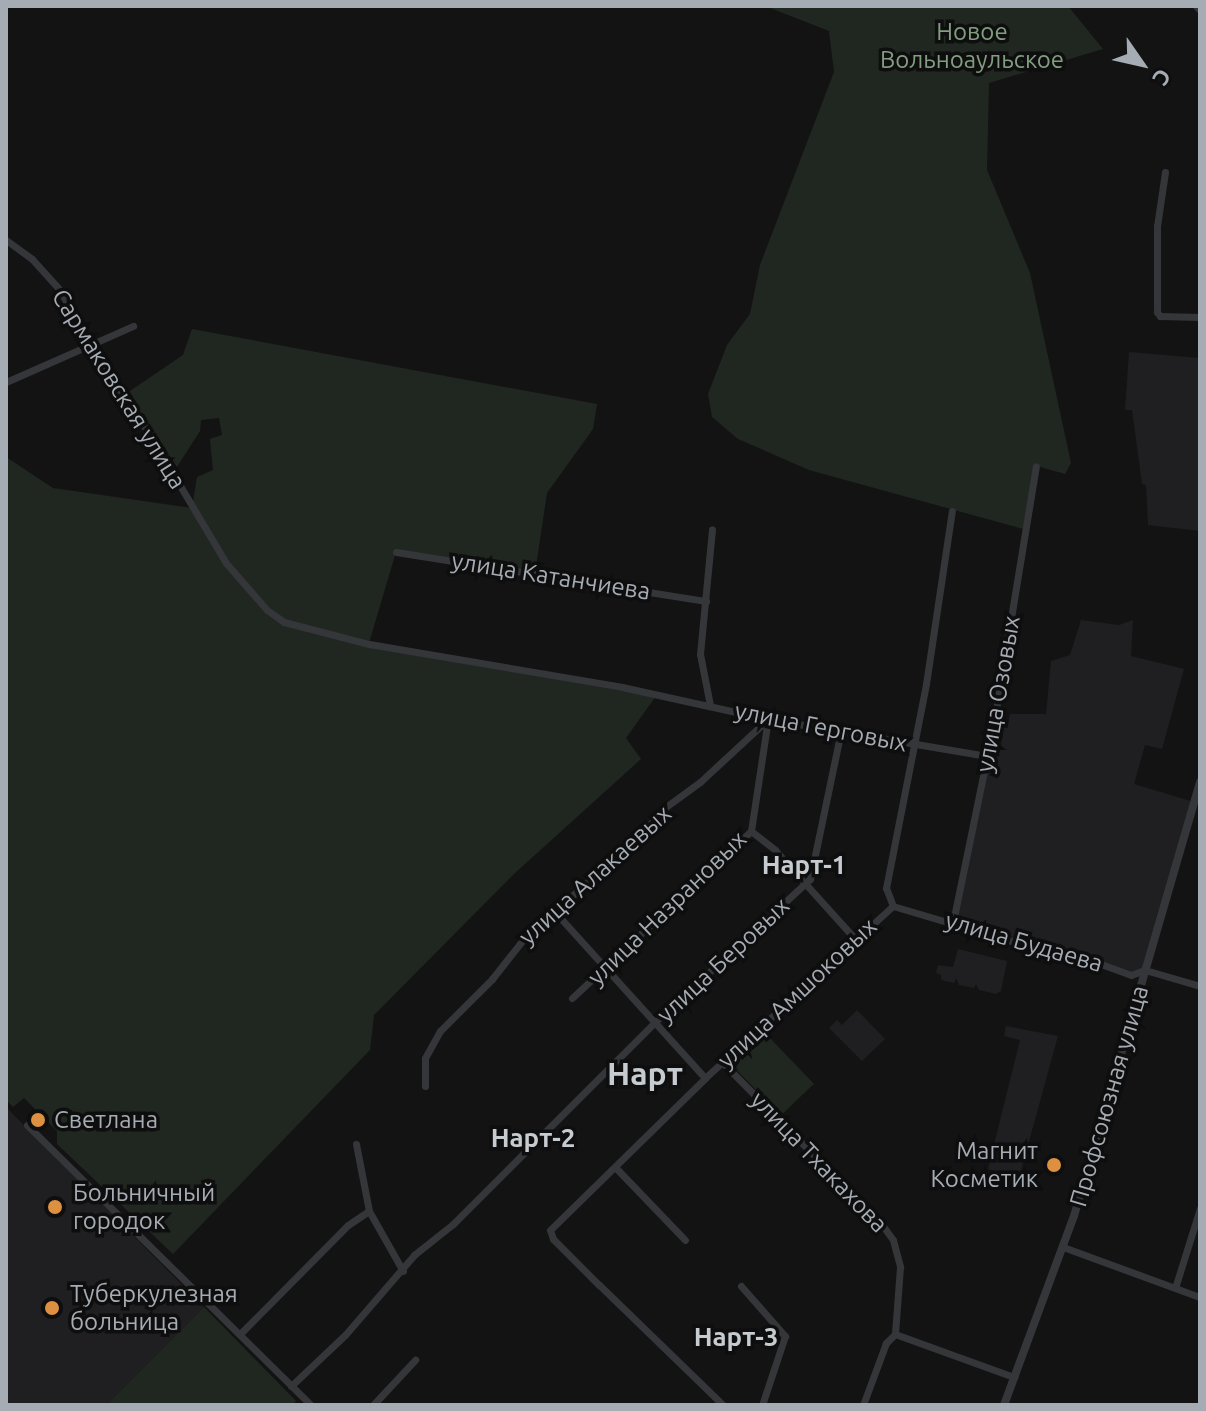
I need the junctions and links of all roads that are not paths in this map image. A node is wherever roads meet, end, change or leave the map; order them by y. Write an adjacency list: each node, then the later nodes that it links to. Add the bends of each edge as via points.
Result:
1 (1165, 172): 3 (street, via 1157,226 1157,312)
2 (6, 240): 5 (street, Сармаковская улица, via 60,290)
3 (1200, 317)
4 (133, 326): 5 (street)
5 (90, 346): 6 (street); 12 (street, Сармаковская улица, via 226,563 284,622 369,644)
6 (6, 382)
7 (1036, 466): 17 (street, улица Озовых)
8 (952, 511): 16 (street, улица Амшоковых)
9 (712, 530): 11 (street)
10 (396, 552): 11 (street, улица Катанчиева)
11 (706, 601): 13 (street, via 700,654)
12 (656, 696): 13 (street, улица Герговых)
13 (710, 705): 14 (street, улица Герговых)
14 (768, 719): 15 (street, улица Герговых); 19 (street, улица Назрановых); 22 (street, улица Алакаевых)
15 (841, 730): 16 (street, улица Герговых); 20 (street, улица Беровых, via 816,859)
16 (913, 744): 17 (street, улица Герговых); 21 (street, улица Амшоковых, via 886,888)
17 (987, 756): 23 (street, улица Озовых)
18 (1200, 782): 26 (street, Профсоюзная улица)
19 (751, 831): 20 (street); 25 (street, улица Назрановых)
20 (806, 884): 24 (street); 29 (street, улица Беровых)
21 (893, 906): 23 (street, улица Будаева); 24 (street, улица Амшоковых)
22 (555, 912): 25 (street); 32 (street, улица Алакаевых, via 525,937 440,1031 425,1058)
23 (953, 922): 26 (street, улица Будаева, via 1131,975)
24 (855, 939): 30 (street, улица Амшоковых)
25 (605, 968): 28 (street, улица Назрановых); 29 (street)
26 (1145, 970): 27 (street, улица Будаева); 39 (street, Профсоюзная улица)
27 (1200, 986)
28 (572, 998)
29 (655, 1022): 31 (street); 40 (street, улица Беровых)
30 (722, 1062): 31 (street, улица Амшоковых); 45 (street, улица Тхакахова, via 888,1231 900,1267)
31 (705, 1078): 35 (street, улица Амшоковых)
32 (425, 1086)
33 (27, 1125): 44 (street)
34 (356, 1144): 37 (street)
35 (615, 1167): 38 (street); 51 (street, улица Амшоковых, via 550,1230 553,1239)
36 (1200, 1208): 42 (street)
37 (369, 1211): 40 (street); 44 (street, via 348,1225)
38 (685, 1240)
39 (1063, 1247): 42 (street); 47 (street, Профсоюзная улица)
40 (403, 1271): 48 (street, улица Беровых)
41 (741, 1286): 52 (street, via 784,1332)
42 (1175, 1288): 43 (street)
43 (1200, 1297)
44 (240, 1334): 48 (street)
45 (895, 1334): 47 (street); 53 (street, улица Тхакахова, via 886,1343)
46 (415, 1360): 50 (street)
47 (1014, 1377): 54 (street, Профсоюзная улица)
48 (291, 1386): 49 (street)
49 (311, 1405)
50 (373, 1405)
51 (723, 1405)
52 (762, 1405)
53 (863, 1405)
54 (1004, 1405)

